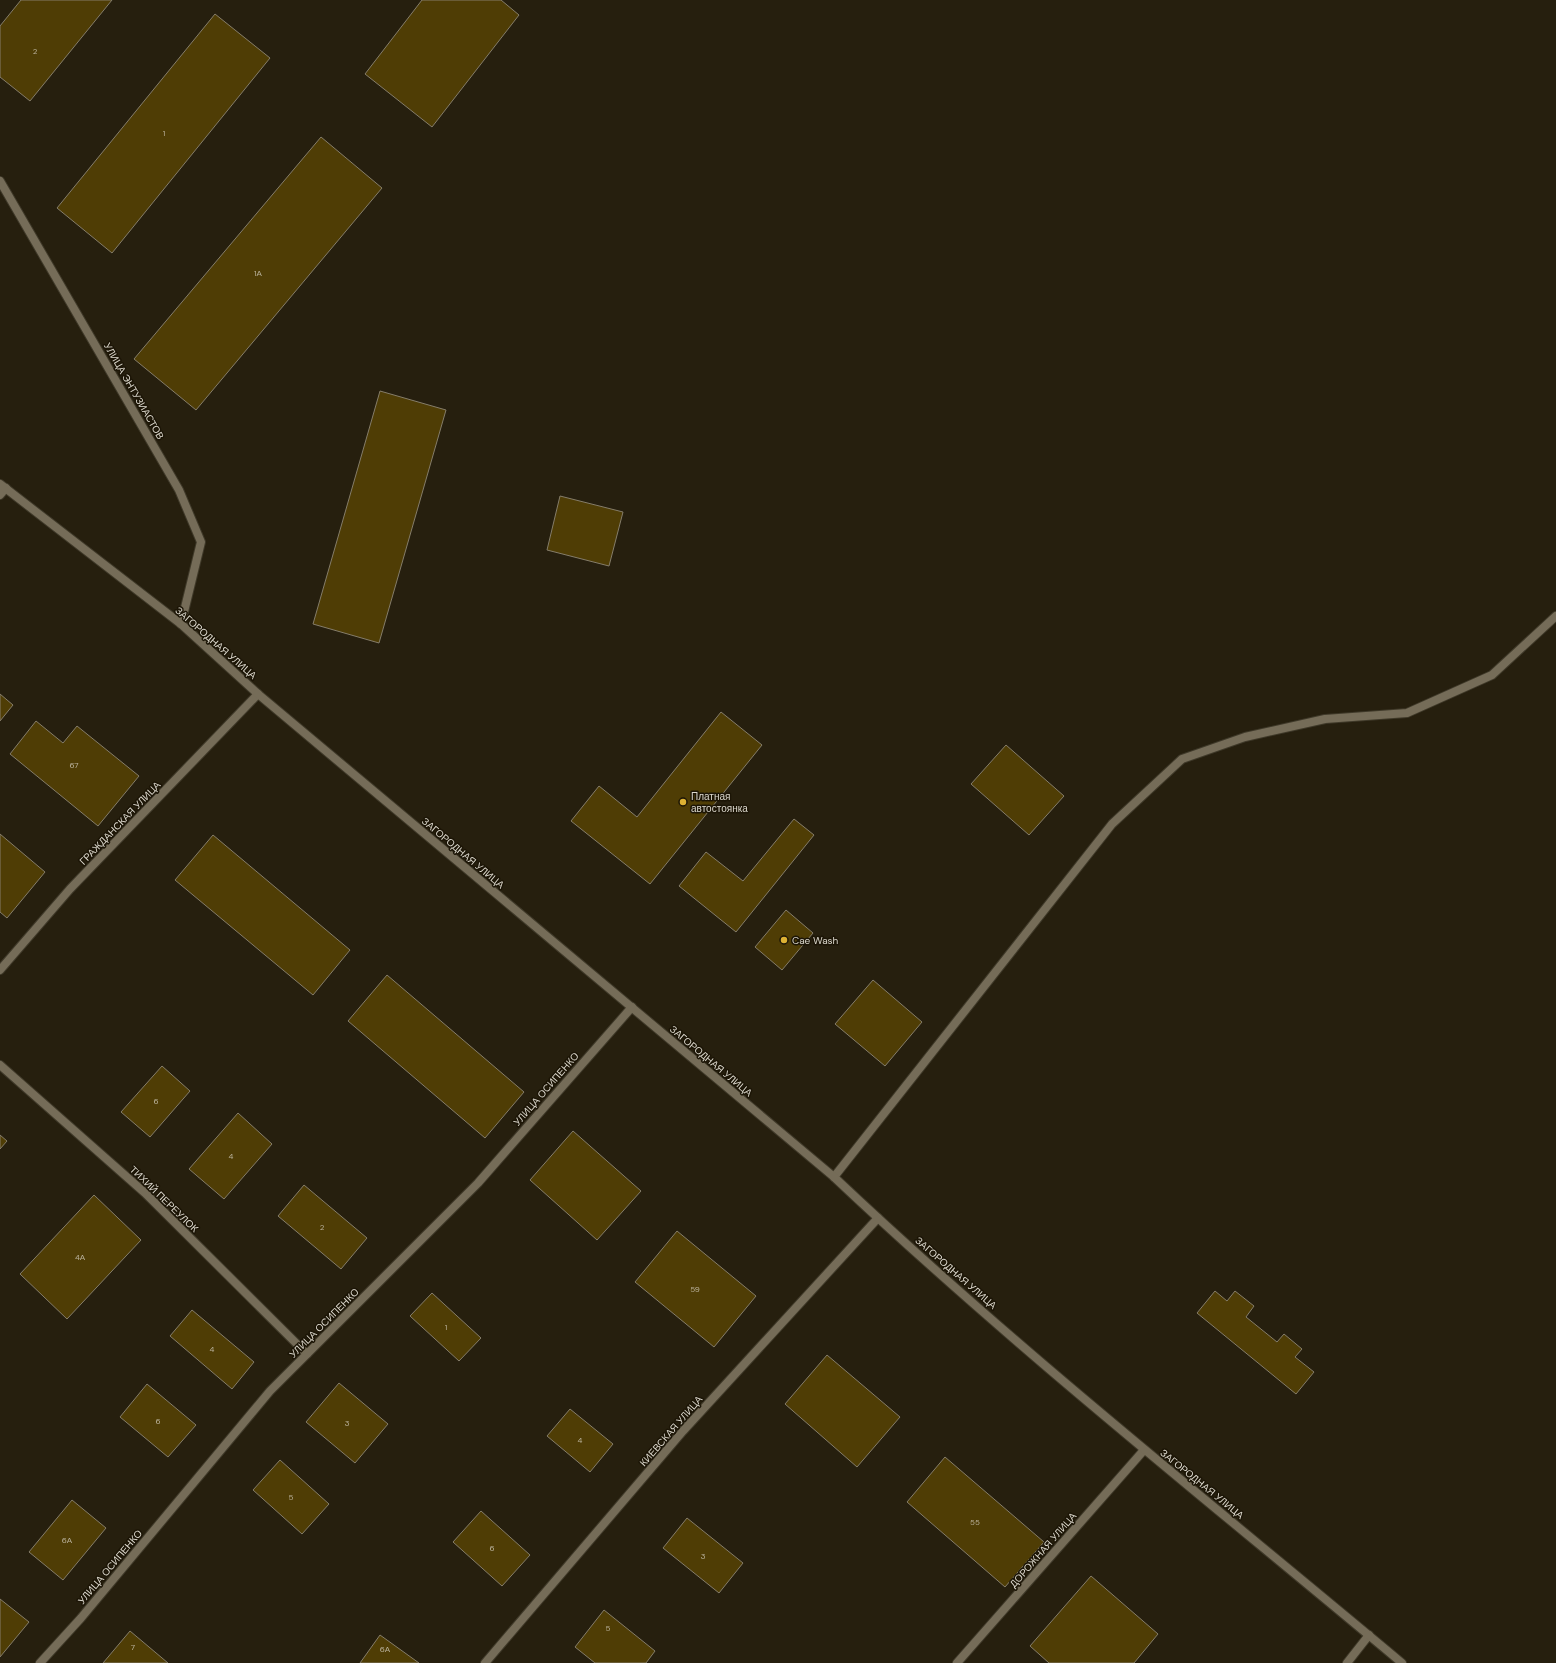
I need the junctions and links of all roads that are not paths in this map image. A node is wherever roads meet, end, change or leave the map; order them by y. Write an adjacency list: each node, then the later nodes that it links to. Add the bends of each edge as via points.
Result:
1 (0, 181): 5 (street, УЛИЦА ЭНТУЗИАСТОВ, via 180,490 201,542)
2 (3, 486): 3 (street); 5 (street, ЗАГОРОДНАЯ УЛИЦА)
3 (0, 495)
4 (1556, 616): 10 (street, via 1492,675 1407,713 1325,719 1246,737 1182,759 1112,824)
5 (181, 624): 6 (street, ЗАГОРОДНАЯ УЛИЦА)
6 (258, 694): 7 (street, ГРАЖДАНСКАЯ УЛИЦА, via 70,889); 8 (street, ЗАГОРОДНАЯ УЛИЦА)
7 (0, 970)
8 (632, 1007): 10 (street, ЗАГОРОДНАЯ УЛИЦА); 12 (street, УЛИЦА ОСИПЕНКО, via 478,1183)
9 (0, 1065): 12 (street, ТИХИЙ ПЕРЕУЛОК, via 145,1193)
10 (834, 1177): 11 (street, ЗАГОРОДНАЯ УЛИЦА)
11 (878, 1218): 13 (street, ЗАГОРОДНАЯ УЛИЦА); 16 (street, КИЕВСКАЯ УЛИЦА, via 683,1431)
12 (307, 1354): 15 (street, УЛИЦА ОСИПЕНКО, via 270,1391 81,1618)
13 (1144, 1450): 14 (street, ЗАГОРОДНАЯ УЛИЦА); 17 (street, ДОРОЖНАЯ УЛИЦА)
14 (1369, 1635): 18 (street); 19 (street, ЗАГОРОДНАЯ УЛИЦА)
15 (40, 1663)
16 (485, 1663)
17 (957, 1663)
18 (1347, 1663)
19 (1402, 1663)

